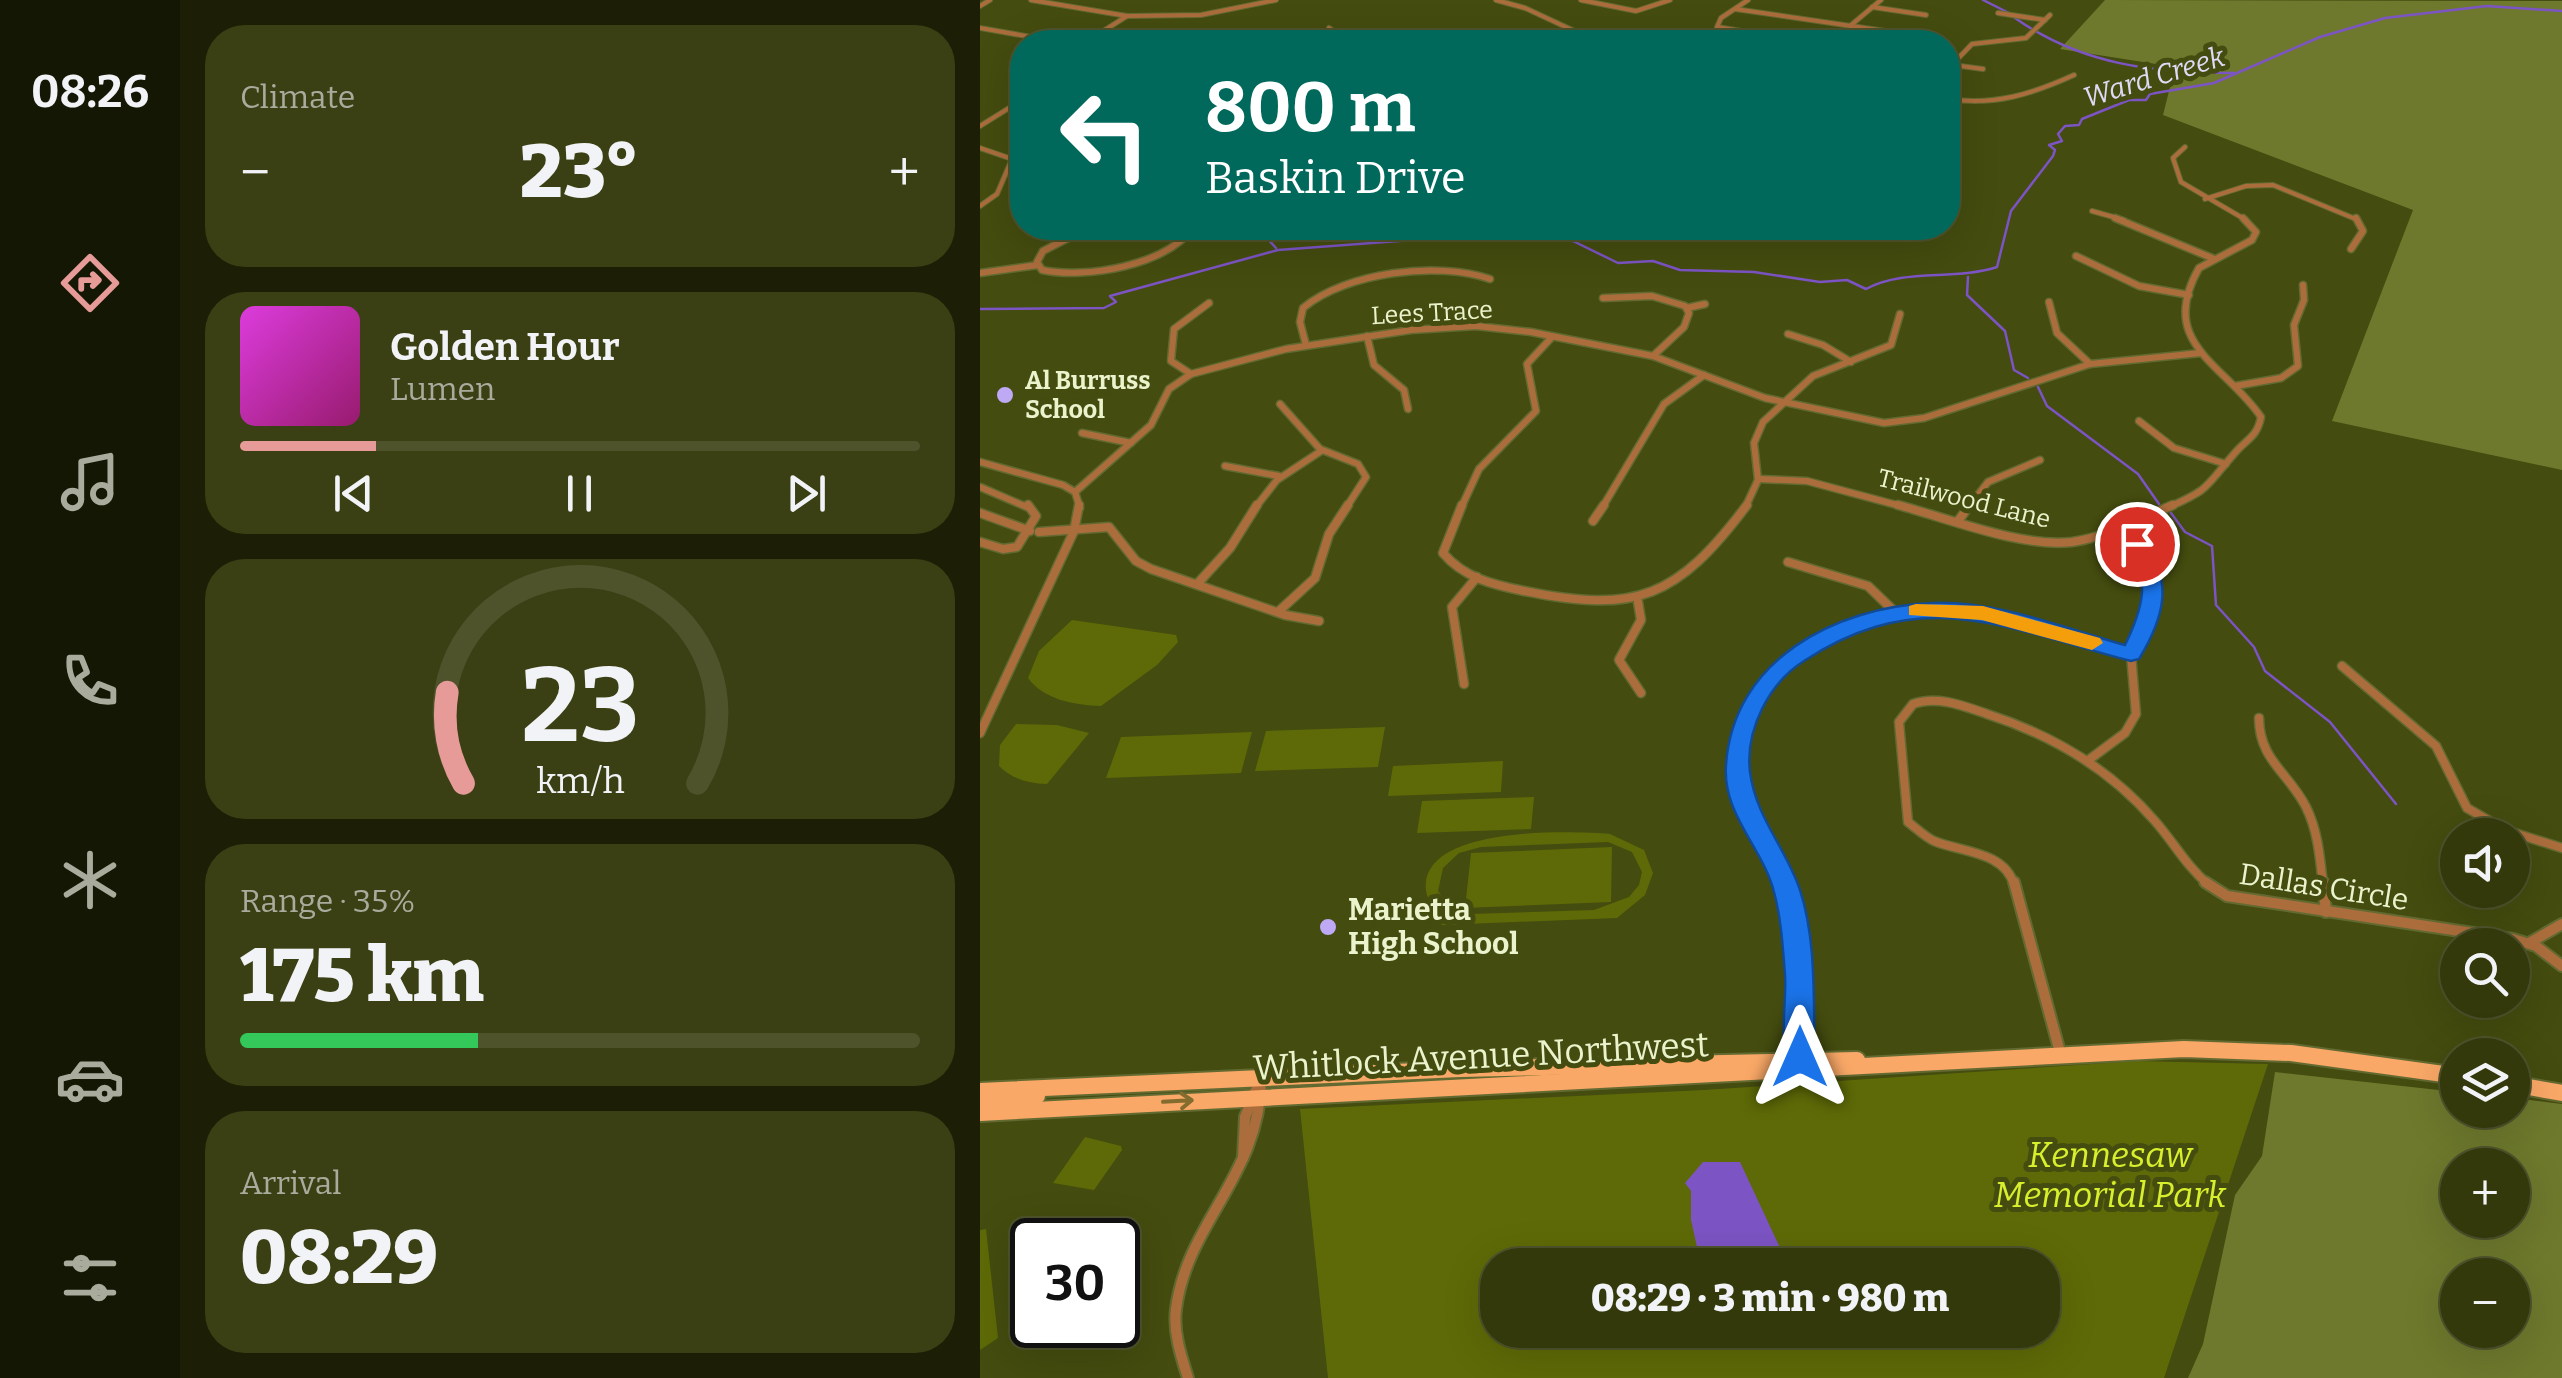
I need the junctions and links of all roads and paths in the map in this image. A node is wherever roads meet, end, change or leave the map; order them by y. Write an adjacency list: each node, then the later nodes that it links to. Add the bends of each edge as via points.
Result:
1 (990, 0): 9 (street)
2 (1031, 0): 14 (street)
3 (1276, 0): 14 (street, via 1201,15)
4 (1496, 0): 20 (street)
5 (1581, 0): 6 (street, via 1629,13)
6 (1670, 0)
7 (1748, 0): 11 (street)
8 (1881, 0): 10 (street)
9 (980, 6)
10 (1872, 7): 13 (street); 15 (street)
11 (1735, 9): 15 (street); 21 (street, via 1716,27)
12 (1998, 13): 25 (street, via 2048,18 2026,38)
13 (1926, 15)
14 (1127, 16): 18 (street)
15 (1850, 26): 22 (street)
16 (980, 28): 23 (street)
17 (1329, 28): 19 (street)
18 (1105, 30)
19 (1333, 30)
20 (1572, 30)
21 (1734, 30)
22 (1878, 30)
23 (1010, 33)
24 (1976, 35): 25 (street)
25 (1984, 41): 26 (street)
26 (1960, 55)
27 (1960, 67): 28 (street)
28 (1983, 70)
29 (2074, 74): 30 (street, via 2008,103)
30 (1960, 101)
31 (1008, 109): 32 (street)
32 (980, 126)
33 (2186, 147): 39 (street, via 2173,158 2176,174)
34 (980, 148): 35 (street)
35 (1010, 158)
36 (1010, 164): 40 (street, via 997,194)
37 (2257, 176): 38 (street)
38 (2261, 184): 39 (street); 44 (street, via 2350,213 2363,228)
39 (2205, 199): 46 (street, via 2256,232 2248,246)
40 (980, 206)
41 (2092, 211): 46 (street)
42 (1065, 240): 47 (street, via 1043,251)
43 (1182, 240): 47 (street, via 1093,272 1060,275)
44 (2351, 249)
45 (2076, 256): 51 (street, via 2139,286)
46 (2212, 258): 51 (street, via 2198,268)
47 (1038, 264): 48 (street)
48 (980, 273)
49 (1490, 279): 61 (street, via 1440,273 1336,286 1302,310 1298,326)
50 (2302, 285): 68 (street, via 2294,329 2298,366 2286,376)
51 (2189, 295): 62 (street, Trailwood Lane, via 2183,328)
52 (1604, 298): 56 (street, via 1662,297)
53 (1209, 302): 66 (street, via 1174,329 1171,362)
54 (2049, 302): 65 (street, via 2057,333)
55 (1705, 304): 56 (street)
56 (1687, 308): 63 (street, via 1684,327)
57 (1900, 314): 64 (street, via 1890,345)
58 (1788, 334): 64 (street)
59 (1367, 336): 60 (street, Lees Trace, via 1476,326); 61 (street, Lees Trace); 71 (street, via 1374,365 1404,390)
60 (1552, 337): 63 (street, Lees Trace); 92 (street, via 1527,364 1536,412 1479,469 1443,544 1449,562)
61 (1306, 345): 66 (street, Lees Trace)
62 (2201, 353): 65 (street, Lees Trace); 68 (street, Trailwood Lane)
63 (1653, 356): 67 (street, Lees Trace)
64 (1850, 362): 70 (street, via 1802,383)
65 (2090, 364): 70 (street, Lees Trace, via 1896,426)
66 (1190, 374): 74 (street, via 1169,389 1155,420)
67 (1704, 375): 70 (street, Lees Trace); 86 (street, via 1657,415)
68 (2234, 386): 78 (street, Trailwood Lane, via 2262,422)
69 (1280, 404): 75 (street)
70 (1786, 404): 81 (street, via 1756,431)
71 (1408, 409)
72 (2139, 421): 78 (street, via 2174,448)
73 (1082, 433): 74 (street)
74 (1131, 443): 83 (street)
75 (1321, 450): 80 (street); 95 (street, via 1358,464 1366,479 1329,534 1315,578)
76 (2040, 460): 85 (street, via 1988,482)
77 (980, 462): 83 (street)
78 (2226, 464): 87 (street, Trailwood Lane, via 2195,496)
79 (1224, 466): 80 (street)
80 (1278, 476): 93 (street)
81 (1759, 479): 85 (street, Trailwood Lane, via 1807,481); 94 (street, via 1744,509 1686,575)
82 (983, 491): 89 (street, via 1031,506)
83 (1076, 492): 88 (street)
84 (980, 514): 89 (street)
85 (1958, 520): 87 (street, Trailwood Lane, via 2050,542 2084,540)
86 (1592, 521)
87 (2116, 528): 98 (street, via 2145,555 2154,600)
88 (1075, 529): 89 (street); 93 (street, via 1114,532 1140,564); 103 (street)
89 (1034, 531): 90 (street, via 1011,549)
90 (980, 542)
91 (1788, 562): 96 (street, via 1868,586)
92 (1477, 578): 94 (street, via 1564,598); 100 (street, via 1452,607)
93 (1200, 582): 95 (street)
94 (1638, 602): 101 (street, via 1639,626 1620,660)
95 (1278, 612): 97 (street)
96 (1896, 614): 98 (street, via 1983,613); 113 (street, via 1834,632 1774,672 1753,702 1739,746 1744,805 1787,890)
97 (1319, 621)
98 (2131, 654): 104 (street, via 2136,714 2125,733)
99 (2342, 666): 105 (street, via 2436,746 2467,808 2492,824)
100 (1464, 684)
101 (1641, 692)
102 (2258, 718): 106 (street, via 2262,754 2312,821)
103 (980, 733)
104 (2090, 759): 106 (street, Dallas Circle, via 2211,888 2242,900); 112 (street, Dallas Circle, via 2055,738 1940,700 1917,702 1900,717 1908,822 1932,840 1988,856 2012,876)
105 (2562, 848)
106 (2326, 912): 108 (street, Dallas Circle)
107 (2562, 924): 109 (street)
108 (2440, 929)
109 (2530, 942)
110 (2530, 944): 111 (street, Dallas Circle)
111 (2562, 966)
112 (2061, 1056): 113 (highway, Whitlock Avenue Northwest); 114 (highway, Whitlock Avenue Northwest, via 2253,1050)
113 (1800, 1066): 115 (highway, Whitlock Avenue Northwest); 120 (highway, Whitlock Avenue Northwest)
114 (2440, 1074)
115 (1261, 1078): 116 (highway, Whitlock Avenue Northwest); 120 (street)
116 (1078, 1086): 118 (highway, Whitlock Avenue Northwest); 121 (highway)
117 (2530, 1087): 119 (highway)
118 (980, 1091)
119 (2562, 1093)
120 (1257, 1097): 122 (highway, Whitlock Avenue Northwest, one-way to 120); 123 (street, via 1253,1143 1179,1295 1176,1332)
121 (980, 1102)
122 (980, 1113)
123 (1188, 1378)

